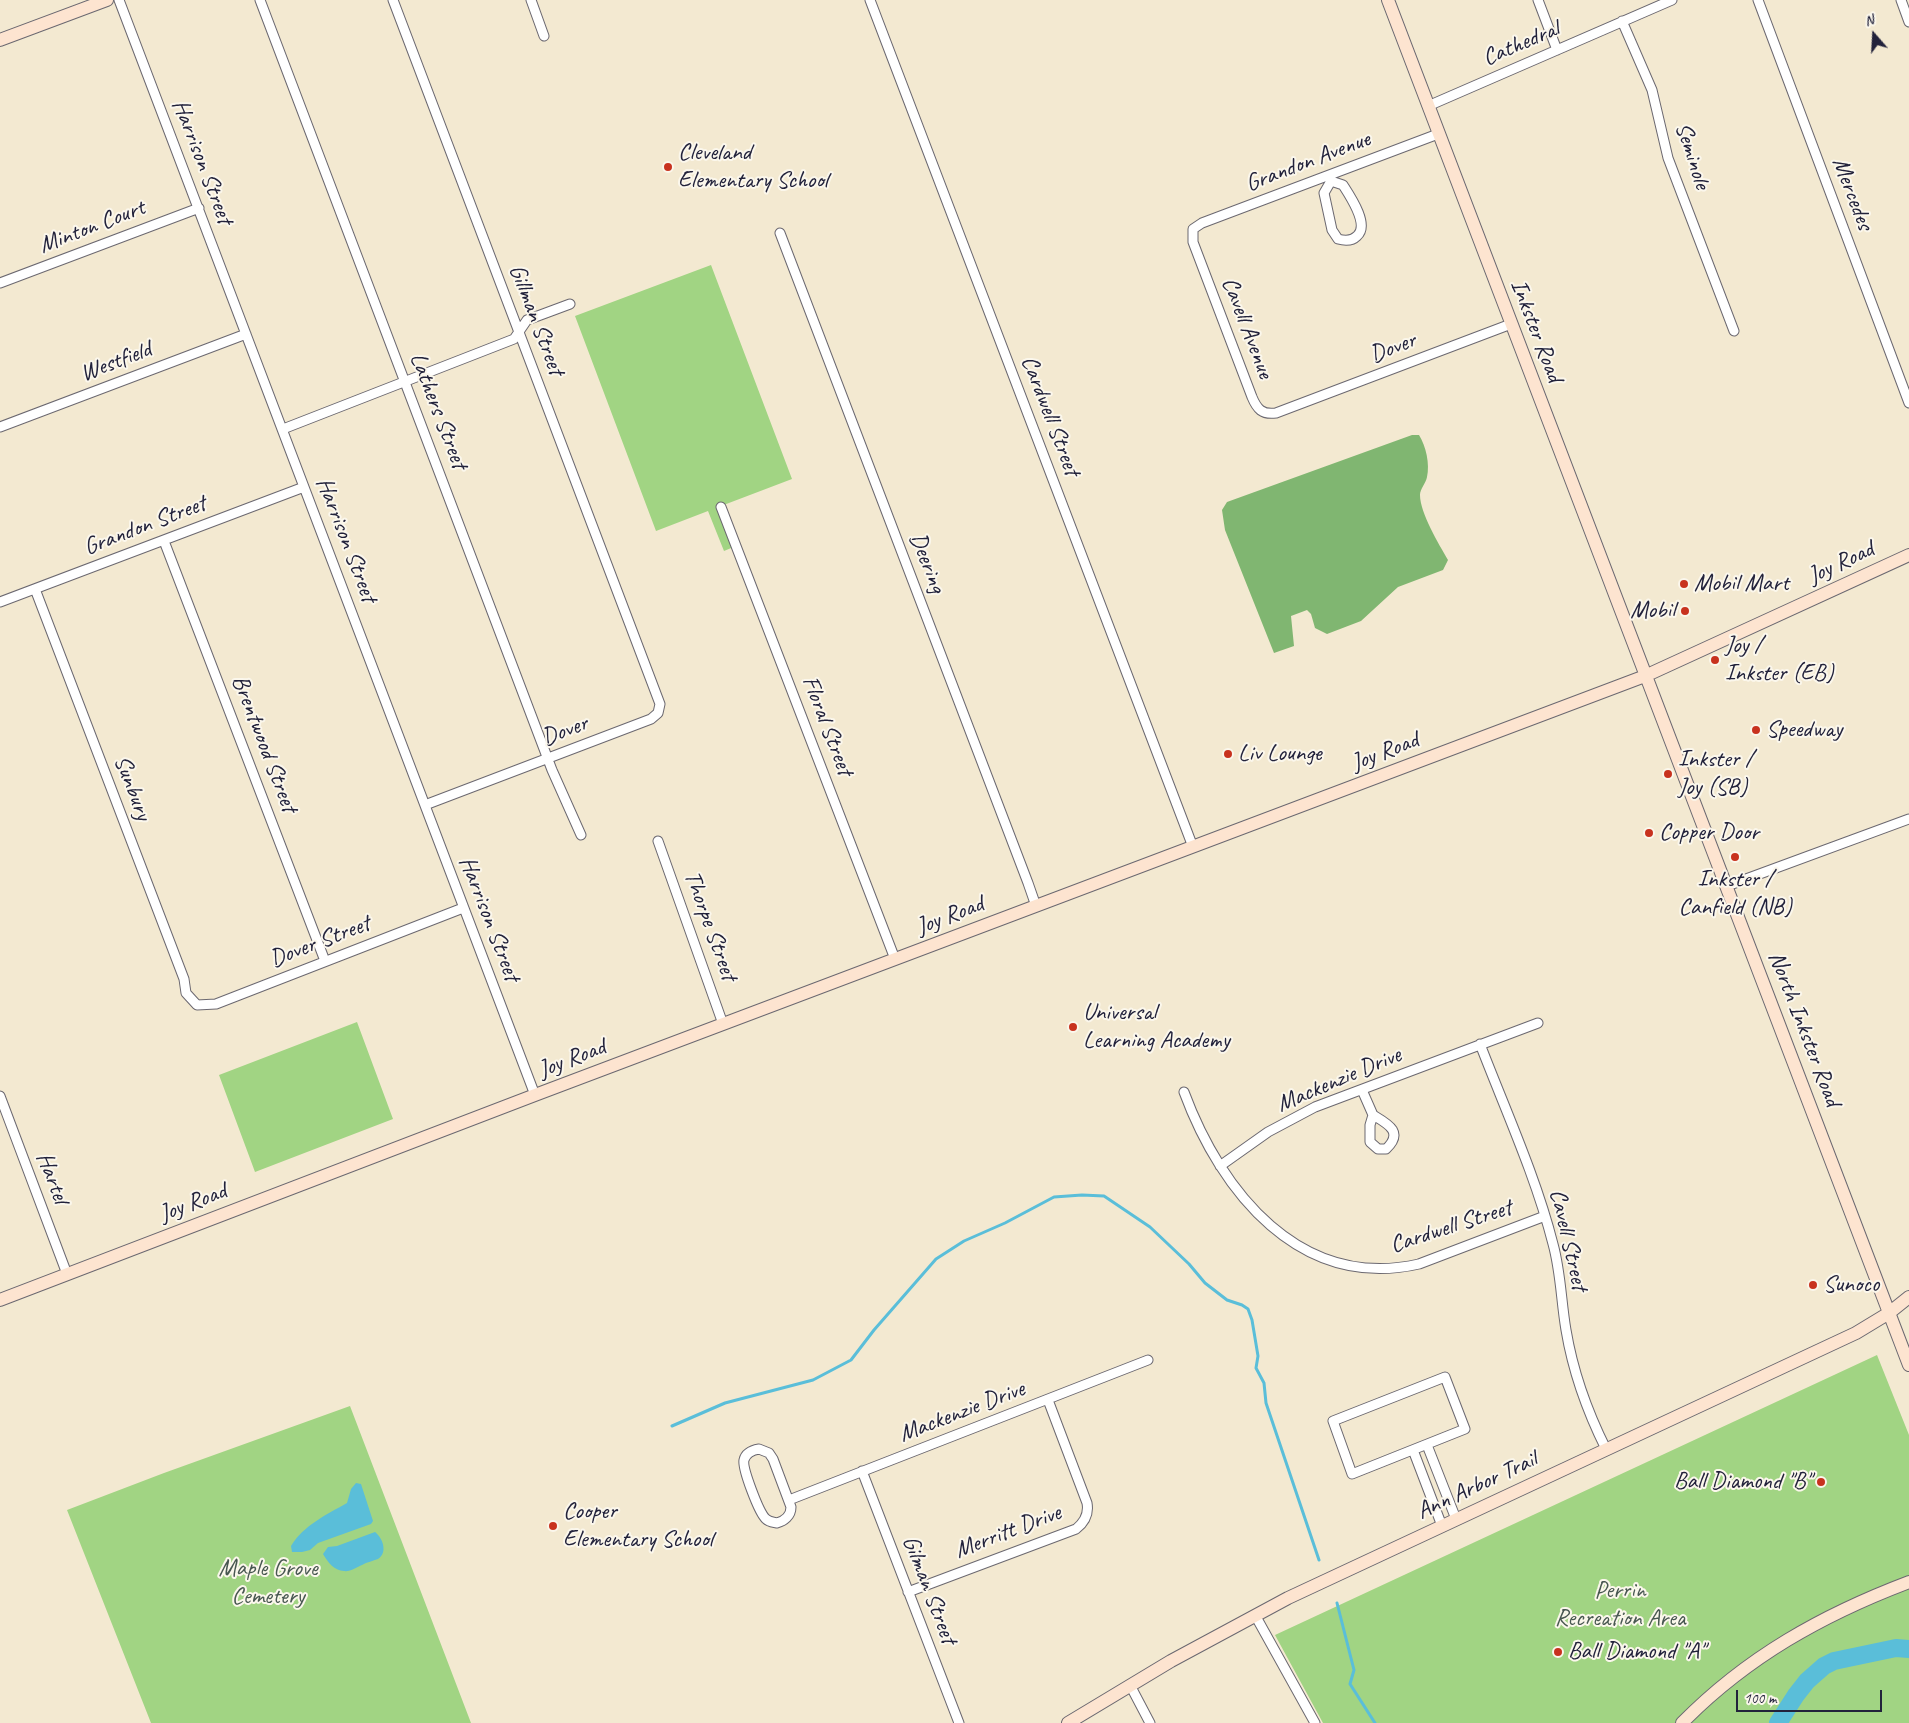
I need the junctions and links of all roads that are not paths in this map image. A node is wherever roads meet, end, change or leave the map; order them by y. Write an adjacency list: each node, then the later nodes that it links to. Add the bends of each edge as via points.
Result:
1 (107, 0): 15 (main road)
2 (120, 0): 20 (street, Harrison Street)
3 (260, 0): 29 (street, Lathers Street)
4 (394, 0): 26 (street, Gillman Street)
5 (531, 0): 14 (street)
6 (870, 0): 47 (street, Cardwell Street)
7 (1388, 0): 17 (main road, Inkster Road)
8 (1538, 0): 16 (street)
9 (1672, 0): 12 (street, Cathedral)
10 (1758, 0): 30 (street, Mercedes)
11 (1901, 0): 13 (street)
12 (1622, 21): 16 (street, Cathedral); 27 (street, Seminole, via 1652,90 1668,158)
13 (1909, 22)
14 (544, 36)
15 (0, 40)
16 (1557, 50): 17 (street, Cathedral)
17 (1428, 106): 18 (main road, Inkster Road)
18 (1438, 134): 19 (street, Grandon Avenue); 25 (main road, Inkster Road)
19 (1330, 178): 19 (street, via 1324,193 1332,230 1338,239 1352,240 1360,234 1360,219 1344,185); 21 (street, Grandon Avenue)
20 (199, 208): 23 (street, Minton Court); 28 (street, Harrison Street)
21 (1193, 229): 31 (street, Cavell Avenue, via 1193,242 1256,405 1270,414)
22 (780, 234): 49 (street, Deering)
23 (0, 283)
24 (570, 304): 26 (street, via 527,320)
25 (1511, 324): 31 (street, Dover); 41 (main road, Inkster Road)
26 (519, 331): 29 (street, via 514,339); 40 (street, Gillman Street)
27 (1734, 331)
28 (246, 334): 32 (street, Westfield); 33 (street, Harrison Street)
29 (405, 381): 33 (street); 42 (street, Lathers Street)
30 (1909, 403)
31 (1288, 409)
32 (0, 427)
33 (283, 429): 34 (street, Harrison Street)
34 (304, 486): 36 (street, Grandon Street); 43 (street, Harrison Street)
35 (722, 507): 51 (street, Floral Street)
36 (164, 541): 38 (street, Grandon Street); 52 (street, Brentwood Street)
37 (1909, 555): 41 (main road, Joy Road)
38 (35, 590): 39 (street, Grandon Street); 53 (street, Sunbury)
39 (0, 602)
40 (642, 655): 42 (street, Dover, via 659,701 658,713 651,720)
41 (1645, 676): 47 (main road, Joy Road); 48 (main road, North Inkster Road)
42 (548, 759): 43 (street, Dover); 45 (street, Lathers Street)
43 (426, 806): 50 (street, Harrison Street)
44 (1909, 819): 48 (street)
45 (581, 835)
46 (658, 841): 55 (street, Thorpe Street)
47 (1193, 847): 49 (main road, Joy Road)
48 (1727, 886): 67 (main road, North Inkster Road)
49 (1036, 906): 51 (main road, Joy Road)
50 (463, 908): 52 (street, Dover Street); 59 (street, Harrison Street)
51 (895, 959): 55 (main road, Joy Road)
52 (325, 961): 53 (street, Dover Street, via 216,1004 197,1005)
53 (191, 1001)
54 (1538, 1023): 56 (street, Mackenzie Drive)
55 (723, 1024): 59 (main road, Joy Road)
56 (1480, 1044): 57 (street, Mackenzie Drive); 63 (street, Cavell Street)
57 (1362, 1090): 61 (street); 62 (street, Mackenzie Drive, via 1285,1122)
58 (1184, 1092): 62 (street, Cardwell Street, via 1199,1130)
59 (535, 1095): 64 (main road, Joy Road)
60 (0, 1096): 64 (street, Hartel)
61 (1373, 1114)
62 (1220, 1166): 63 (street, Cardwell Street, via 1247,1201 1285,1237 1319,1257 1360,1268 1386,1269 1419,1264)
63 (1545, 1216): 72 (street, Cavell Street, via 1558,1265 1574,1368)
64 (67, 1274): 66 (main road, Joy Road)
65 (1909, 1296): 67 (main road, Ann Arbor Trail)
66 (0, 1300)
67 (1889, 1313): 69 (main road); 72 (main road, Ann Arbor Trail, via 1856,1333)
68 (1148, 1360): 70 (street, Mackenzie Drive)
69 (1909, 1365)
70 (1048, 1400): 74 (street, Mackenzie Drive); 79 (street, Merritt Drive, via 1087,1502 1088,1512 1084,1521 1076,1529)
71 (1428, 1445): 73 (street); 73 (street, via 1465,1429 1445,1376 1333,1421 1352,1474); 76 (street)
72 (1606, 1449): 76 (main road, Ann Arbor Trail)
73 (1414, 1450): 77 (street)
74 (862, 1471): 75 (street, Mackenzie Drive); 79 (street, Gilman Street)
75 (789, 1500): 75 (street, via 791,1511 782,1521 772,1522 765,1518 744,1468 749,1452 759,1449 769,1453)
76 (1456, 1519): 77 (main road, Ann Arbor Trail)
77 (1442, 1526): 80 (main road, Ann Arbor Trail)
78 (1909, 1582): 86 (main road, via 1810,1625 1776,1646 1733,1676)
79 (908, 1592): 82 (street, Gilman Street)
80 (1255, 1615): 81 (main road, Ann Arbor Trail); 85 (street)
81 (1130, 1685): 83 (main road, Ann Arbor Trail); 84 (street)
82 (959, 1723)
83 (1068, 1723)
84 (1150, 1723)
85 (1315, 1723)
86 (1682, 1723)

